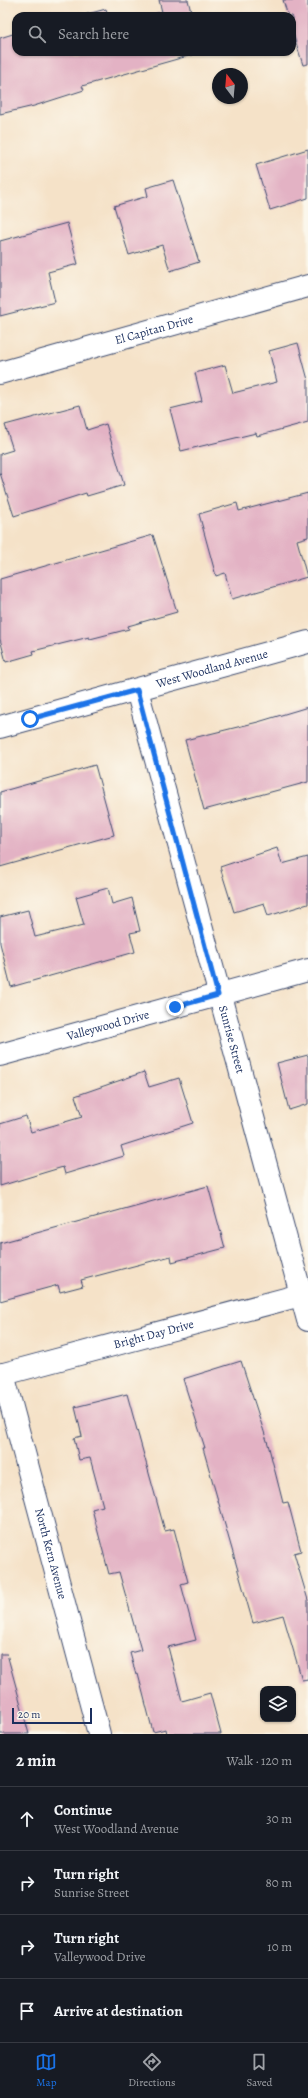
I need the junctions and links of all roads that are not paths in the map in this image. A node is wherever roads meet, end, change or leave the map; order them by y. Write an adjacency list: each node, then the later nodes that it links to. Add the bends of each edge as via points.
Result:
1 (308, 286): 2 (street, El Capitan Drive)
2 (0, 373)
3 (308, 642): 4 (street, West Woodland Avenue)
4 (137, 690): 5 (street, West Woodland Avenue); 7 (street, Sunrise Street)
5 (0, 727)
6 (308, 970): 7 (street, Valleywood Drive)
7 (218, 995): 8 (street, Valleywood Drive); 9 (street, Sunrise Street)
8 (0, 1055)
9 (305, 1294): 10 (street, Sunrise Street); 11 (street, Bright Day Drive)
10 (308, 1320)
11 (1, 1374): 12 (street, North Kern Avenue)
12 (99, 1734)

